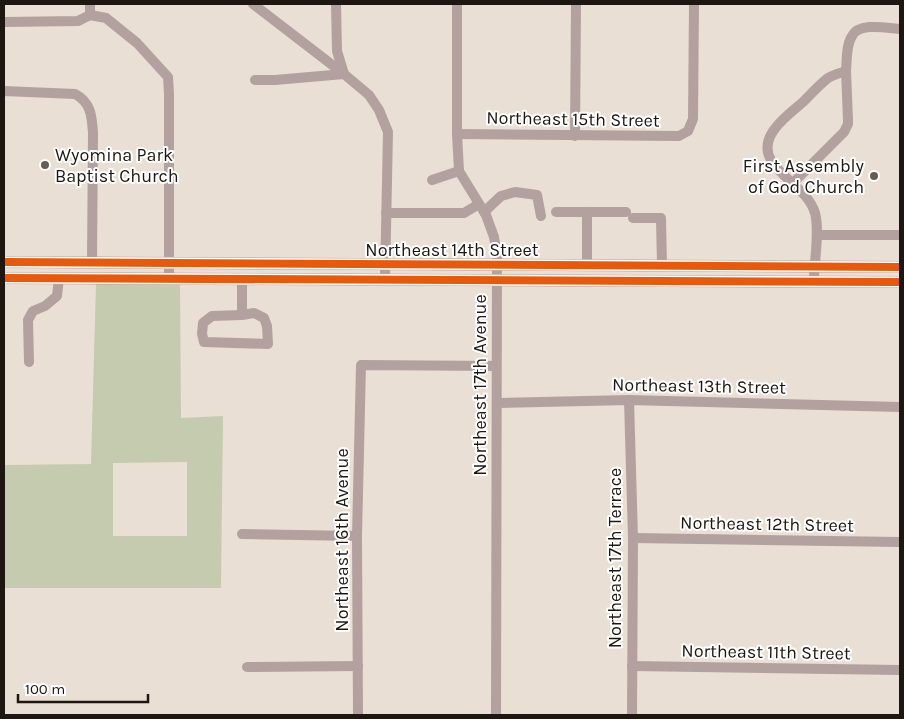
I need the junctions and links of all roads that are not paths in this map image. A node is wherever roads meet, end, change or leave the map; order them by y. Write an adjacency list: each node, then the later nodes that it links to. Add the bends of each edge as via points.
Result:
1 (90, 4): 7 (street)
2 (253, 4): 11 (street)
3 (336, 4): 11 (street, via 337,51)
4 (457, 4): 14 (street, Northeast 17th Avenue)
5 (576, 4): 15 (street)
6 (694, 4): 15 (street, Northeast 15th Street, via 693,119 688,131 679,136)
7 (90, 15): 8 (street, via 78,21); 28 (street, via 106,18 136,43 168,77)
8 (4, 22)
9 (900, 29): 10 (street, via 859,29 850,40)
10 (846, 71): 18 (street, via 847,127); 18 (street, via 829,78 772,133 768,143 769,156)
11 (344, 74): 12 (street); 22 (street, via 369,95 388,132)
12 (255, 80)
13 (4, 91): 27 (street, via 75,94 90,110 93,133)
14 (457, 134): 15 (street, Northeast 15th Street); 16 (street, Northeast 17th Avenue)
15 (576, 136)
16 (459, 171): 17 (street); 19 (street, Northeast 17th Avenue)
17 (432, 180)
18 (792, 183): 24 (street, via 812,205)
19 (481, 208): 22 (street, via 464,213); 23 (street, via 515,192 537,195); 30 (street, Northeast 17th Avenue, via 494,237)
20 (556, 212): 21 (street)
21 (587, 212): 31 (street); 32 (street, via 661,218)
22 (386, 213): 29 (street)
23 (542, 216)
24 (817, 235): 25 (street); 33 (street)
25 (900, 235)
26 (4, 262): 27 (main road, Northeast 14th Street)
27 (92, 263): 28 (main road, Northeast 14th Street)
28 (169, 263): 29 (main road, Northeast 14th Street); 37 (street)
29 (386, 265): 30 (main road, Northeast 14th Street); 39 (street)
30 (497, 265): 31 (main road, Northeast 14th Street); 40 (street, Northeast 17th Avenue)
31 (588, 265): 32 (main road, Northeast 14th Street)
32 (662, 266): 33 (main road, Northeast 14th Street)
33 (814, 266): 34 (main road, Northeast 14th Street); 41 (street)
34 (900, 267)
35 (4, 278): 36 (main road, Northeast 14th Street)
36 (59, 278): 37 (main road, Northeast 14th Street); 44 (street, via 57,296 33,311 28,320)
37 (169, 279): 38 (main road, Northeast 14th Street)
38 (242, 279): 39 (main road, Northeast 14th Street); 43 (street)
39 (385, 279): 40 (main road, Northeast 14th Street)
40 (497, 280): 41 (main road, Northeast 14th Street); 45 (street, Northeast 17th Avenue)
41 (814, 281): 42 (main road, Northeast 14th Street)
42 (900, 282)
43 (242, 315): 43 (street, via 254,313 264,318 268,344 204,342 203,322 212,316)
44 (29, 362)
45 (496, 366): 47 (street, Northeast 17th Avenue); 50 (street, Northeast 16th Avenue, via 360,365)
46 (629, 400): 47 (street, Northeast 13th Street); 48 (street, Northeast 13th Street); 51 (street, Northeast 17th Terrace)
47 (497, 403): 58 (street, Northeast 17th Avenue)
48 (900, 407)
49 (242, 534): 50 (street)
50 (357, 536): 53 (street, Northeast 16th Avenue)
51 (633, 538): 52 (street, Northeast 12th Street); 54 (street, Northeast 17th Terrace)
52 (900, 542)
53 (358, 666): 55 (street); 57 (street, Northeast 16th Avenue)
54 (632, 666): 56 (street, Northeast 11th Street); 59 (street, Northeast 17th Terrace)
55 (247, 667)
56 (900, 670)
57 (358, 715)
58 (496, 715)
59 (632, 715)

